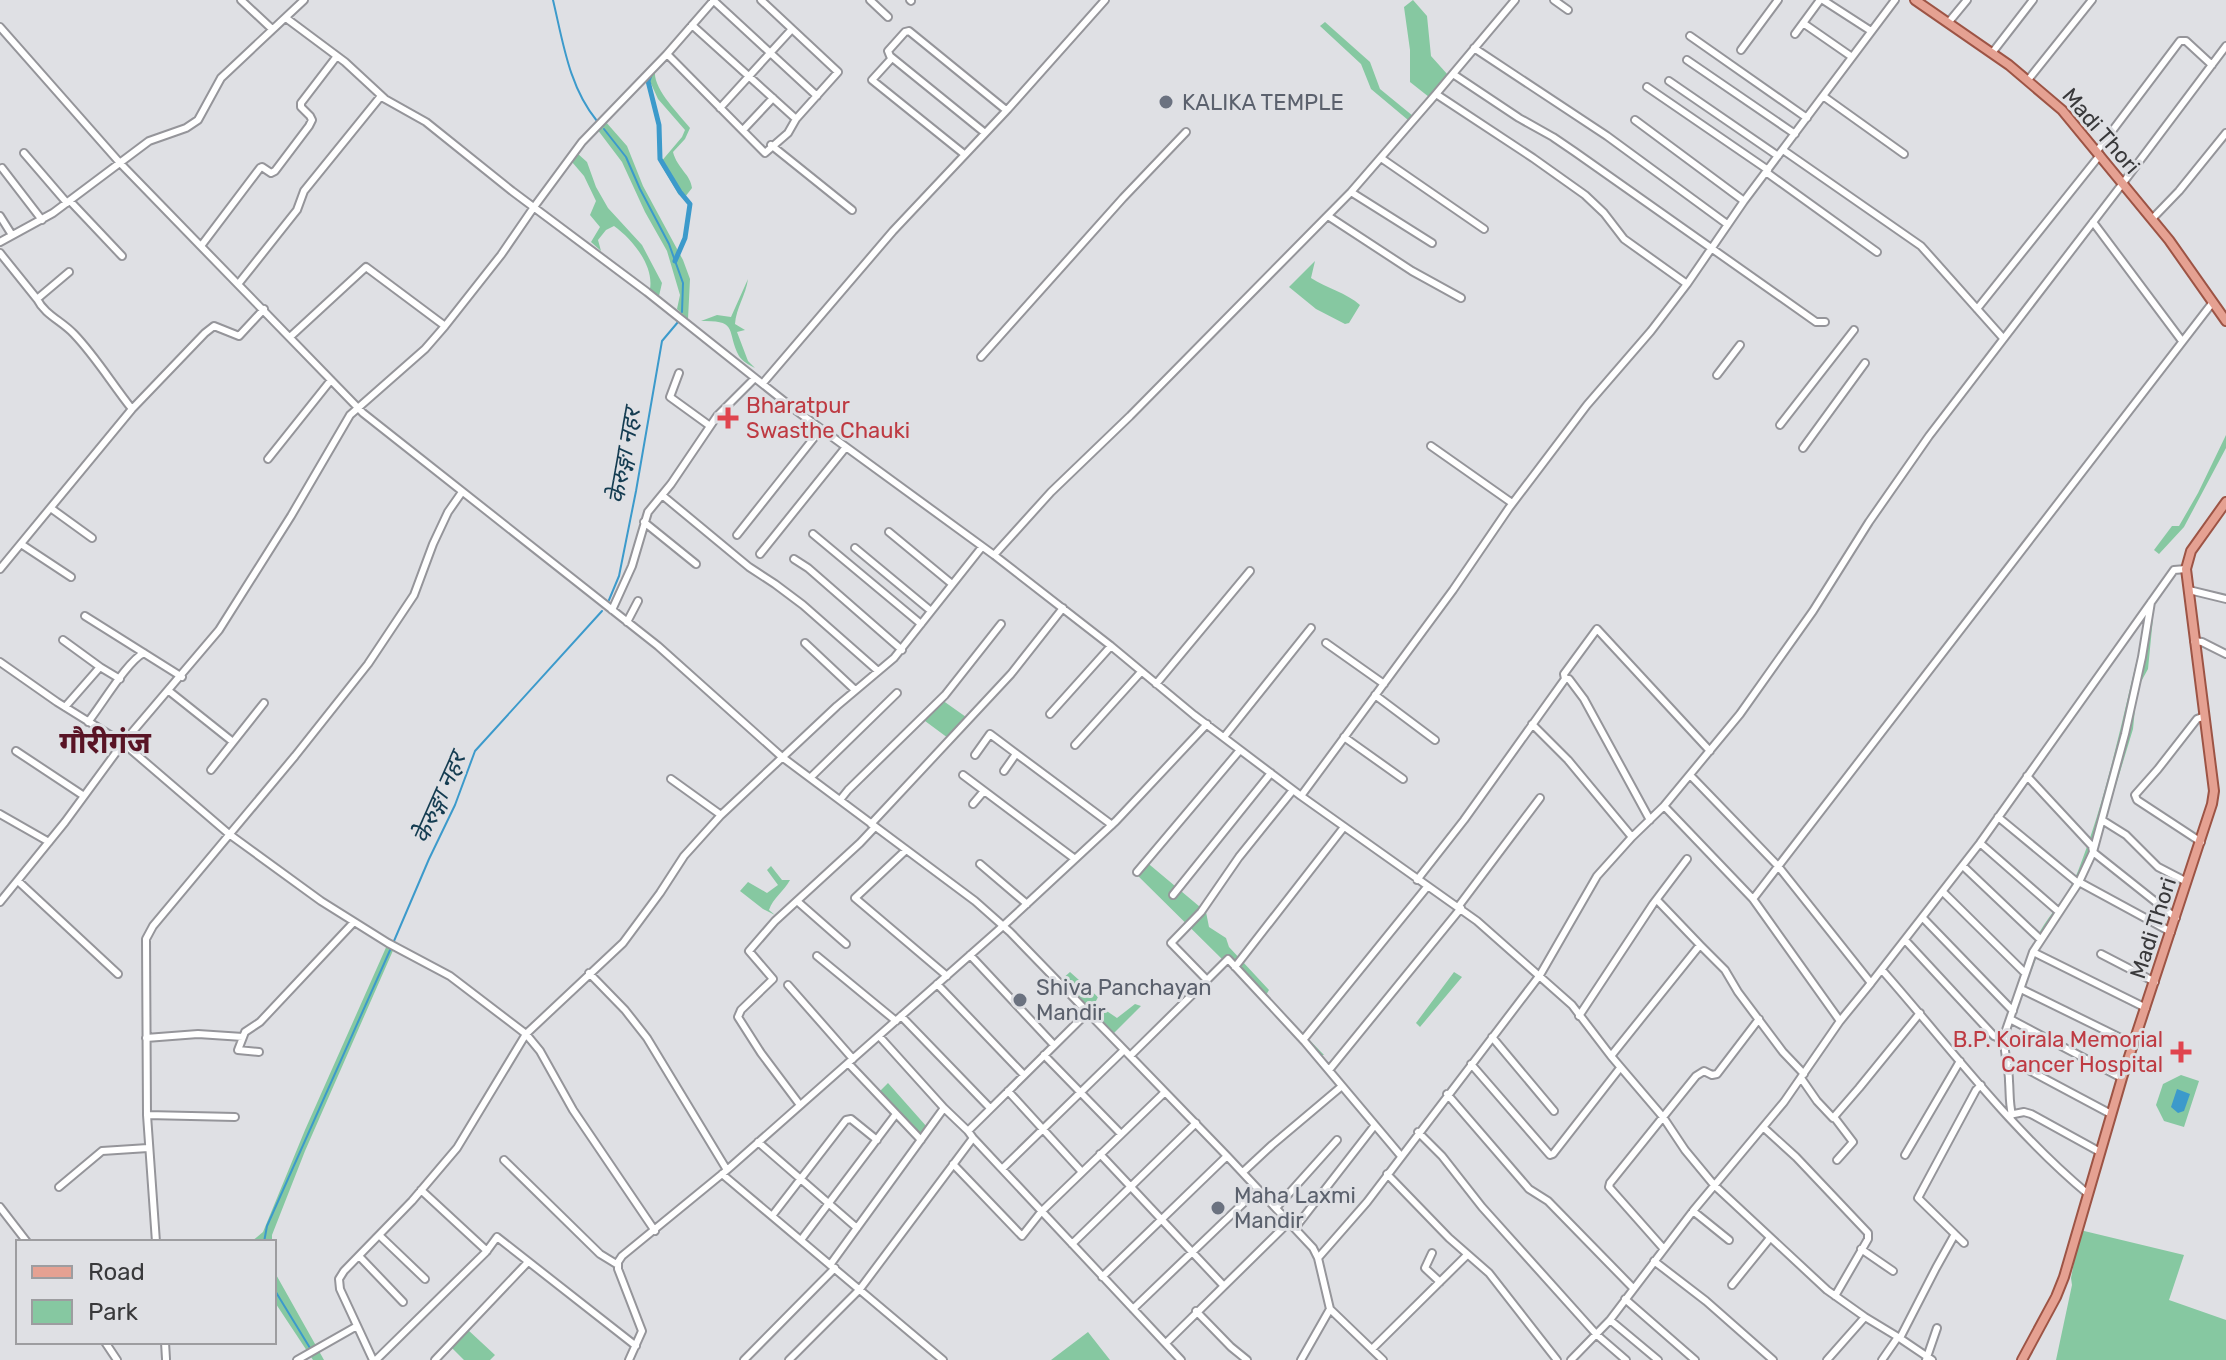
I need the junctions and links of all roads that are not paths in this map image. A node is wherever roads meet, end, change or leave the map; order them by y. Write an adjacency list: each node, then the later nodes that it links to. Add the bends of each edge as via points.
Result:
1 (241, 0): 23 (street)
2 (304, 0): 18 (street)
3 (714, 0): 21 (street); 31 (street)
4 (761, 0): 24 (street)
5 (870, 0): 17 (street)
6 (1105, 0): 50 (street)
7 (1515, 0): 29 (street)
8 (1554, 0): 16 (street)
9 (1778, 0): 30 (street)
10 (1822, 0): 19 (street); 25 (street)
11 (1895, 0): 25 (street)
12 (1915, 0): 20 (main road, Madi Thori)
13 (1967, 0): 20 (street)
14 (2033, 0): 32 (street)
15 (2092, 0): 41 (street)
16 (1568, 10)
17 (888, 17)
18 (286, 18): 23 (street); 34 (street)
19 (1803, 23): 26 (street); 35 (street)
20 (1948, 23): 32 (main road, Madi Thori)
21 (692, 25): 33 (street); 40 (street)
22 (0, 27): 66 (street)
23 (272, 29): 66 (street, via 221,78 198,120 149,141)
24 (792, 29): 31 (street); 46 (street, via 838,72)
25 (1871, 31): 35 (street)
26 (1795, 34)
27 (1690, 36): 51 (street)
28 (2226, 46): 38 (street)
29 (1474, 48): 39 (street); 80 (street)
30 (1741, 50)
31 (771, 53): 40 (street); 46 (street)
32 (1992, 53): 41 (main road, Madi Thori)
33 (667, 54): 49 (street); 73 (street, via 582,142)
34 (337, 56): 45 (street); 85 (street, via 301,103 312,120 309,126 275,171 260,168)
35 (1852, 57): 47 (street)
36 (892, 58): 50 (street, via 888,51 909,31); 56 (street); 63 (street, via 872,80)
37 (1687, 60): 58 (street)
38 (2212, 65): 62 (street, via 2180,41); 69 (street)
39 (1453, 74): 44 (street); 86 (street, via 1564,144)
40 (749, 77): 48 (street); 49 (street)
41 (2028, 80): 62 (main road, Madi Thori)
42 (1669, 81): 61 (street)
43 (1647, 87): 68 (street)
44 (1436, 94): 65 (street); 92 (street, via 1585,195 1624,239)
45 (381, 96): 73 (street, via 426,122); 91 (street)
46 (817, 96): 52 (street)
47 (1823, 96): 51 (street); 64 (street)
48 (773, 98): 52 (street); 54 (street)
49 (720, 108): 54 (street)
50 (1006, 110): 56 (street)
51 (1807, 118): 58 (street)
52 (796, 119): 59 (street)
53 (1635, 120): 71 (street)
54 (743, 130): 59 (street, via 765,153)
55 (1186, 132): 106 (street)
56 (985, 133): 63 (street)
57 (2226, 133): 77 (street)
58 (1795, 134): 61 (street)
59 (771, 145): 74 (street)
60 (24, 153): 72 (street)
61 (1781, 153): 68 (street); 97 (street, via 1921,246)
62 (2098, 153): 69 (main road, Madi Thori); 97 (street)
63 (964, 154): 112 (street)
64 (1904, 154)
65 (1381, 158): 70 (street); 81 (street)
66 (120, 163): 72 (street); 85 (street)
67 (2, 168): 78 (street)
68 (1767, 171): 71 (street); 87 (street)
69 (2123, 183): 77 (main road, Madi Thori); 79 (street)
70 (1351, 192): 76 (street); 84 (street)
71 (1744, 201): 80 (street)
72 (68, 202): 78 (street); 89 (street)
73 (534, 207): 100 (street); 110 (street)
74 (852, 210)
75 (0, 216): 82 (street)
76 (1328, 216): 93 (street); 136 (street)
77 (2152, 219): 95 (main road, Madi Thori)
78 (42, 220): 82 (street)
79 (2093, 222): 103 (street); 104 (street)
80 (1727, 224): 86 (street)
81 (1484, 229)
82 (12, 235): 83 (street)
83 (0, 242)
84 (1432, 243)
85 (201, 246): 91 (street)
86 (1711, 249): 92 (street); 99 (street, via 1817,322)
87 (1877, 252)
88 (0, 253): 94 (street)
89 (122, 256)
90 (69, 272): 94 (street)
91 (239, 283): 96 (street)
92 (1687, 284): 125 (street)
93 (1461, 298)
94 (37, 299): 114 (street, via 72,331)
95 (2213, 302): 98 (main road, Madi Thori); 104 (street)
96 (264, 309): 102 (street); 114 (street, via 239,336 214,326 209,329)
97 (1977, 309): 103 (street)
98 (2226, 321)
99 (1825, 322)
100 (445, 326): 102 (street, via 366,267); 113 (street)
101 (1854, 330): 115 (street)
102 (290, 337): 111 (street)
103 (2003, 338): 192 (street, via 1920,447 1813,611)
104 (2182, 341): 231 (street)
105 (1740, 345): 109 (street)
106 (981, 357)
107 (1865, 363): 120 (street)
108 (679, 373): 116 (street, via 670,397)
109 (1717, 375)
110 (755, 378): 112 (street); 116 (street)
111 (331, 380): 113 (street); 121 (street)
112 (763, 383): 117 (street)
113 (357, 407): 122 (street); 168 (street, via 235,608)
114 (132, 409): 126 (street)
115 (1780, 425)
116 (710, 426): 123 (street)
117 (821, 429): 119 (street); 130 (street)
118 (1431, 446): 125 (street)
119 (846, 447): 133 (street); 135 (street)
120 (1803, 448)
121 (268, 459)
122 (462, 492): 149 (street); 221 (street, via 398,621)
123 (662, 495): 127 (street); 166 (street)
124 (2226, 502): 140 (main road, via 2191,551)
125 (1512, 503): 172 (street)
126 (52, 509): 131 (street); 132 (street)
127 (644, 522): 138 (street); 149 (street)
128 (889, 532): 143 (street)
129 (813, 534): 153 (street)
130 (737, 535)
131 (92, 538)
132 (21, 544): 139 (street); 142 (street)
133 (982, 547): 136 (street); 143 (street)
134 (855, 548): 150 (street)
135 (760, 554)
136 (994, 555): 148 (street)
137 (794, 559): 161 (street)
138 (696, 564)
139 (0, 569)
140 (2186, 569): 144 (main road, Madi Thori); 147 (street, via 2174,570)
141 (1250, 571): 171 (street)
142 (71, 577)
143 (952, 584): 150 (street)
144 (2189, 590): 145 (street); 157 (main road, Madi Thori)
145 (2226, 599)
146 (638, 601): 152 (street)
147 (2151, 602): 201 (street); 217 (street)
148 (1063, 608): 160 (street); 219 (street, via 1011,674)
149 (612, 610): 152 (street)
150 (931, 611): 153 (street)
151 (85, 616): 163 (street)
152 (627, 622): 195 (street)
153 (921, 624): 161 (street)
154 (1001, 624): 210 (street, via 945,695)
155 (1311, 628): 184 (street)
156 (63, 640): 165 (street)
157 (2194, 641): 162 (street); 180 (main road, Madi Thori)
158 (805, 643): 173 (street)
159 (1326, 643): 172 (street)
160 (1111, 646): 167 (street); 179 (street)
161 (902, 650): 166 (street)
162 (2225, 652)
163 (144, 653): 168 (street); 169 (street)
164 (0, 662): 178 (street)
165 (100, 667): 169 (street); 178 (street)
166 (878, 671): 173 (street)
167 (1141, 672): 171 (street); 189 (street)
168 (182, 677): 174 (street)
169 (120, 679): 181 (street)
170 (1565, 679): 183 (street); 192 (street, via 1597,629); 216 (street, via 1584,699)
171 (1156, 684): 182 (street)
172 (1384, 684): 176 (street)
173 (855, 690): 195 (street)
174 (169, 691): 187 (street); 188 (street)
175 (897, 693): 202 (street)
176 (1375, 695): 185 (street); 186 (street)
177 (264, 703): 187 (street)
178 (65, 707): 181 (street)
179 (1050, 714)
180 (2205, 716): 224 (main road, Madi Thori, via 2214,791); 224 (street, via 2135,795)
181 (88, 722): 188 (street)
182 (1207, 724): 184 (street); 218 (street)
183 (1532, 724): 222 (street); 234 (street)
184 (1224, 737): 190 (street)
185 (1344, 737): 204 (street); 208 (street)
186 (1435, 740)
187 (233, 742): 196 (street)
188 (123, 743): 207 (street); 221 (street)
189 (1075, 745)
190 (1240, 750): 198 (street); 233 (street)
191 (16, 751): 207 (street)
192 (1710, 751): 200 (street)
193 (1016, 754): 194 (street, via 990,734); 197 (street); 218 (street)
194 (975, 755)
195 (782, 757): 202 (street); 214 (street)
196 (211, 770)
197 (1004, 771)
198 (1271, 773): 205 (street); 240 (street)
199 (963, 775): 206 (street)
200 (1690, 775): 212 (street); 231 (street)
201 (2027, 776): 215 (street); 227 (street)
202 (810, 778): 210 (street)
203 (671, 779): 214 (street)
204 (1403, 779)
205 (1293, 790): 208 (street); 268 (street, via 1201,912 1171,943)
206 (984, 791): 211 (street); 228 (street)
207 (84, 796): 223 (street)
208 (1301, 796): 220 (street)
209 (1540, 798): 246 (street)
210 (840, 800): 219 (street)
211 (973, 804)
212 (1664, 806): 216 (street); 241 (street)
213 (0, 814): 223 (street)
214 (721, 815): 263 (street, via 684,856 623,943)
215 (1998, 817): 225 (street); 237 (street)
216 (1650, 820): 222 (street)
217 (2102, 820): 227 (street); 236 (street, via 2158,867)
218 (1112, 825): 228 (street)
219 (873, 826): 226 (street); 243 (street)
220 (1344, 827): 234 (street); 261 (street)
221 (229, 834): 250 (street); 286 (street, via 146,939)
222 (1632, 837): 266 (street, via 1597,876)
223 (49, 842): 235 (street)
224 (2201, 842): 236 (main road, Madi Thori)
225 (1980, 843): 232 (street); 247 (street)
226 (906, 850): 251 (street); 267 (street, via 855,898)
227 (2093, 852): 237 (street); 249 (street)
228 (1075, 859): 245 (street)
229 (1687, 859): 242 (street)
230 (980, 864): 245 (street)
231 (1778, 866): 241 (street); 270 (street)
232 (1963, 866): 239 (street); 253 (street)
233 (1137, 872)
234 (1417, 880): 238 (street)
235 (18, 881): 244 (street); 265 (street)
236 (2187, 882): 249 (main road, Madi Thori)
237 (2078, 883): 247 (street); 252 (street)
238 (1427, 887): 246 (street); 287 (street)
239 (1943, 892): 248 (street); 264 (street)
240 (1173, 895)
241 (1753, 899): 281 (street)
242 (1657, 900): 256 (street); 278 (street)
243 (797, 901): 255 (street); 310 (street, via 750,947 750,954 773,979 738,1017)
244 (0, 902)
245 (1027, 904): 251 (street)
246 (1459, 908): 266 (street); 300 (street)
247 (2059, 912): 253 (street)
248 (1923, 918): 254 (street); 277 (street)
249 (2176, 918): 252 (main road, Madi Thori)
250 (354, 922): 282 (street, via 450,976); 284 (street)
251 (1003, 926): 259 (street); 275 (street)
252 (2171, 932): 269 (main road, Madi Thori)
253 (2040, 939): 257 (street)
254 (1905, 940): 262 (street); 288 (street, via 1994,1036)
255 (846, 944)
256 (1700, 945): 280 (street); 294 (street)
257 (2033, 952): 264 (street); 274 (street)
258 (2101, 954): 269 (street)
259 (970, 955): 267 (street); 290 (street)
260 (817, 956): 279 (street)
261 (1235, 967): 268 (street, via 1228,959); 287 (street)
262 (1882, 970): 270 (street); 276 (street)
263 (589, 973): 282 (street); 342 (street, via 647,1038)
264 (2025, 973): 273 (street)
265 (118, 974)
266 (1540, 975): 278 (street); 285 (street)
267 (947, 976): 271 (street)
268 (1207, 980): 292 (street)
269 (2155, 982): 274 (main road, Madi Thori)
270 (1871, 983): 281 (street)
271 (937, 984): 279 (street); 301 (street)
272 (788, 985): 296 (street)
273 (2021, 989): 277 (street); 289 (street)
274 (2146, 1008): 289 (main road, Madi Thori)
275 (1088, 1012): 290 (street); 292 (street)
276 (1920, 1013): 297 (street); 320 (street)
277 (2012, 1015): 288 (street); 303 (street)
278 (1579, 1016): 294 (street)
279 (899, 1018): 283 (street); 312 (street)
280 (1759, 1019): 302 (street); 319 (street, via 1717,1074 1699,1073)
281 (1840, 1021): 302 (street)
282 (526, 1034): 351 (street, via 457,1148); 363 (street)
283 (879, 1036): 296 (street); 311 (street)
284 (243, 1037): 286 (street); 291 (street, via 238,1050)
285 (1492, 1037): 298 (street); 313 (street)
286 (146, 1038): 316 (street)
287 (1303, 1040): 300 (street)
288 (2004, 1040): 295 (street)
289 (2133, 1044): 303 (main road, Madi Thori)
290 (1054, 1045): 293 (street)
291 (259, 1052)
292 (1127, 1053): 307 (street); 308 (street)
293 (1044, 1055): 301 (street); 307 (street)
294 (1611, 1056): 299 (street)
295 (2006, 1058): 315 (street); 317 (street)
296 (851, 1061): 310 (street); 314 (street)
297 (1960, 1061): 304 (street); 335 (street)
298 (1471, 1064): 299 (street, via 1550,1155); 309 (street)
299 (1620, 1068): 319 (street)
300 (1329, 1070): 305 (street)
301 (1024, 1075): 306 (street)
302 (1802, 1076): 320 (street); 323 (street)
303 (2122, 1078): 315 (main road, Madi Thori)
304 (1981, 1085): 317 (street); 364 (street, via 1918,1198)
305 (1342, 1086): 322 (street); 344 (street)
306 (1008, 1091): 312 (street); 324 (street)
307 (1081, 1092): 324 (street); 326 (street)
308 (1165, 1092): 321 (street); 326 (street)
309 (1447, 1094): 325 (street); 391 (street, via 1529,1189 1548,1201)
310 (800, 1105): 331 (street)
311 (944, 1108): 327 (street); 329 (street)
312 (990, 1108): 327 (street)
313 (1554, 1111)
314 (896, 1114): 328 (street); 329 (street)
315 (2111, 1114): 333 (main road, Madi Thori)
316 (147, 1115): 318 (street); 332 (street)
317 (2010, 1115): 333 (street, via 2031,1114); 352 (street, via 2053,1165)
318 (235, 1117)
319 (1663, 1117): 347 (street); 373 (street, via 1609,1187)
320 (1834, 1117): 339 (street, via 1853,1142)
321 (1196, 1123): 336 (street); 348 (street)
322 (1375, 1125): 337 (street); 362 (street)
323 (1763, 1127): 347 (street); 374 (street, via 1868,1233)
324 (1043, 1129): 341 (street); 343 (street)
325 (1418, 1132): 337 (street); 403 (street)
326 (1121, 1134): 334 (street)
327 (971, 1135): 340 (street); 341 (street)
328 (877, 1140): 346 (street, via 846,1120); 353 (street)
329 (921, 1140): 361 (street)
330 (1337, 1140): 355 (street)
331 (758, 1142): 342 (street); 346 (street)
332 (148, 1148): 349 (street, via 102,1151); 368 (street)
333 (2100, 1152): 352 (main road, Madi Thori)
334 (1100, 1154): 343 (street); 348 (street)
335 (1905, 1155)
336 (1227, 1156): 344 (street); 359 (street)
337 (1401, 1156): 345 (street)
338 (504, 1160): 383 (street, via 600,1254)
339 (1837, 1160)
340 (953, 1164): 357 (street, via 1022,1236); 392 (street)
341 (1002, 1169): 357 (street)
342 (724, 1172): 358 (street); 363 (street)
343 (1082, 1172): 357 (street)
344 (1243, 1172): 350 (street)
345 (1387, 1174): 378 (street); 380 (street)
346 (800, 1178): 353 (street); 358 (street)
347 (1714, 1185): 356 (street); 366 (street)
348 (1130, 1186): 359 (street); 372 (street)
349 (59, 1187)
350 (1258, 1189): 355 (street); 376 (street)
351 (421, 1190): 365 (street); 375 (street)
352 (2088, 1194): 431 (main road, Madi Thori, via 2060,1288)
353 (829, 1204): 361 (street); 369 (street)
354 (0, 1207): 367 (street)
355 (1276, 1208): 360 (street)
356 (1693, 1211): 370 (street); 373 (street)
357 (1041, 1212): 372 (street)
358 (772, 1216): 369 (street)
359 (1160, 1219): 376 (street); 386 (street)
360 (1289, 1222): 362 (street); 389 (street)
361 (857, 1228): 384 (street)
362 (1295, 1228): 380 (street)
363 (655, 1231): 383 (street)
364 (1955, 1234): 371 (street); 404 (street)
365 (379, 1235): 379 (street); 387 (street)
366 (1770, 1238): 390 (street); 393 (street)
367 (25, 1240)
368 (156, 1240)
369 (801, 1240): 384 (street)
370 (1729, 1240)
371 (1964, 1243)
372 (1072, 1244): 386 (street)
373 (1663, 1248): 381 (street)
374 (1861, 1249): 385 (street); 393 (street)
375 (487, 1251): 382 (street, via 497,1237); 415 (street)
376 (1191, 1252): 389 (street); 396 (street)
377 (1432, 1253): 388 (street, via 1425,1268)
378 (1467, 1255): 388 (street); 424 (street, via 1489,1273)
379 (359, 1256): 395 (street); 401 (street, via 339,1284)
380 (1318, 1258): 397 (street)
381 (1654, 1261): 391 (street); 428 (street)
382 (528, 1262): 406 (street); 416 (street)
383 (618, 1265): 406 (street, via 641,1326)
384 (832, 1267): 392 (street); 418 (street)
385 (1893, 1271)
386 (1102, 1277): 396 (street)
387 (425, 1279)
388 (1440, 1282): 407 (street)
389 (1223, 1285): 398 (street)
390 (1732, 1285)
391 (1633, 1288): 394 (street)
392 (860, 1289): 409 (street); 419 (street)
393 (1835, 1296): 399 (street)
394 (1625, 1299): 400 (street); 427 (street)
395 (403, 1302)
396 (1133, 1309): 405 (street)
397 (1330, 1309): 407 (street); 422 (street)
398 (1196, 1311): 405 (street); 421 (street)
399 (1865, 1317): 404 (street); 429 (street)
400 (1610, 1320): 403 (street); 426 (street)
401 (357, 1326): 414 (street); 415 (street)
402 (1937, 1328): 412 (street)
403 (1597, 1335): 411 (street); 425 (street)
404 (1899, 1337): 412 (street); 430 (street)
405 (1166, 1343): 420 (street)
406 (636, 1346): 408 (street)
407 (1372, 1349): 423 (street)
408 (630, 1357): 417 (street)
409 (938, 1358)
410 (168, 1359): 413 (street)
411 (1574, 1359)
412 (1929, 1359)
413 (158, 1360)
414 (297, 1360)
415 (374, 1360)
416 (435, 1360)
417 (642, 1360)
418 (744, 1360)
419 (789, 1360)
420 (1181, 1360)
421 (1247, 1360)
422 (1301, 1360)
423 (1383, 1360)
424 (1557, 1360)
425 (1626, 1360)
426 (1658, 1360)
427 (1695, 1360)
428 (1773, 1360)
429 (1827, 1360)
430 (1882, 1360)
431 (2022, 1360)

